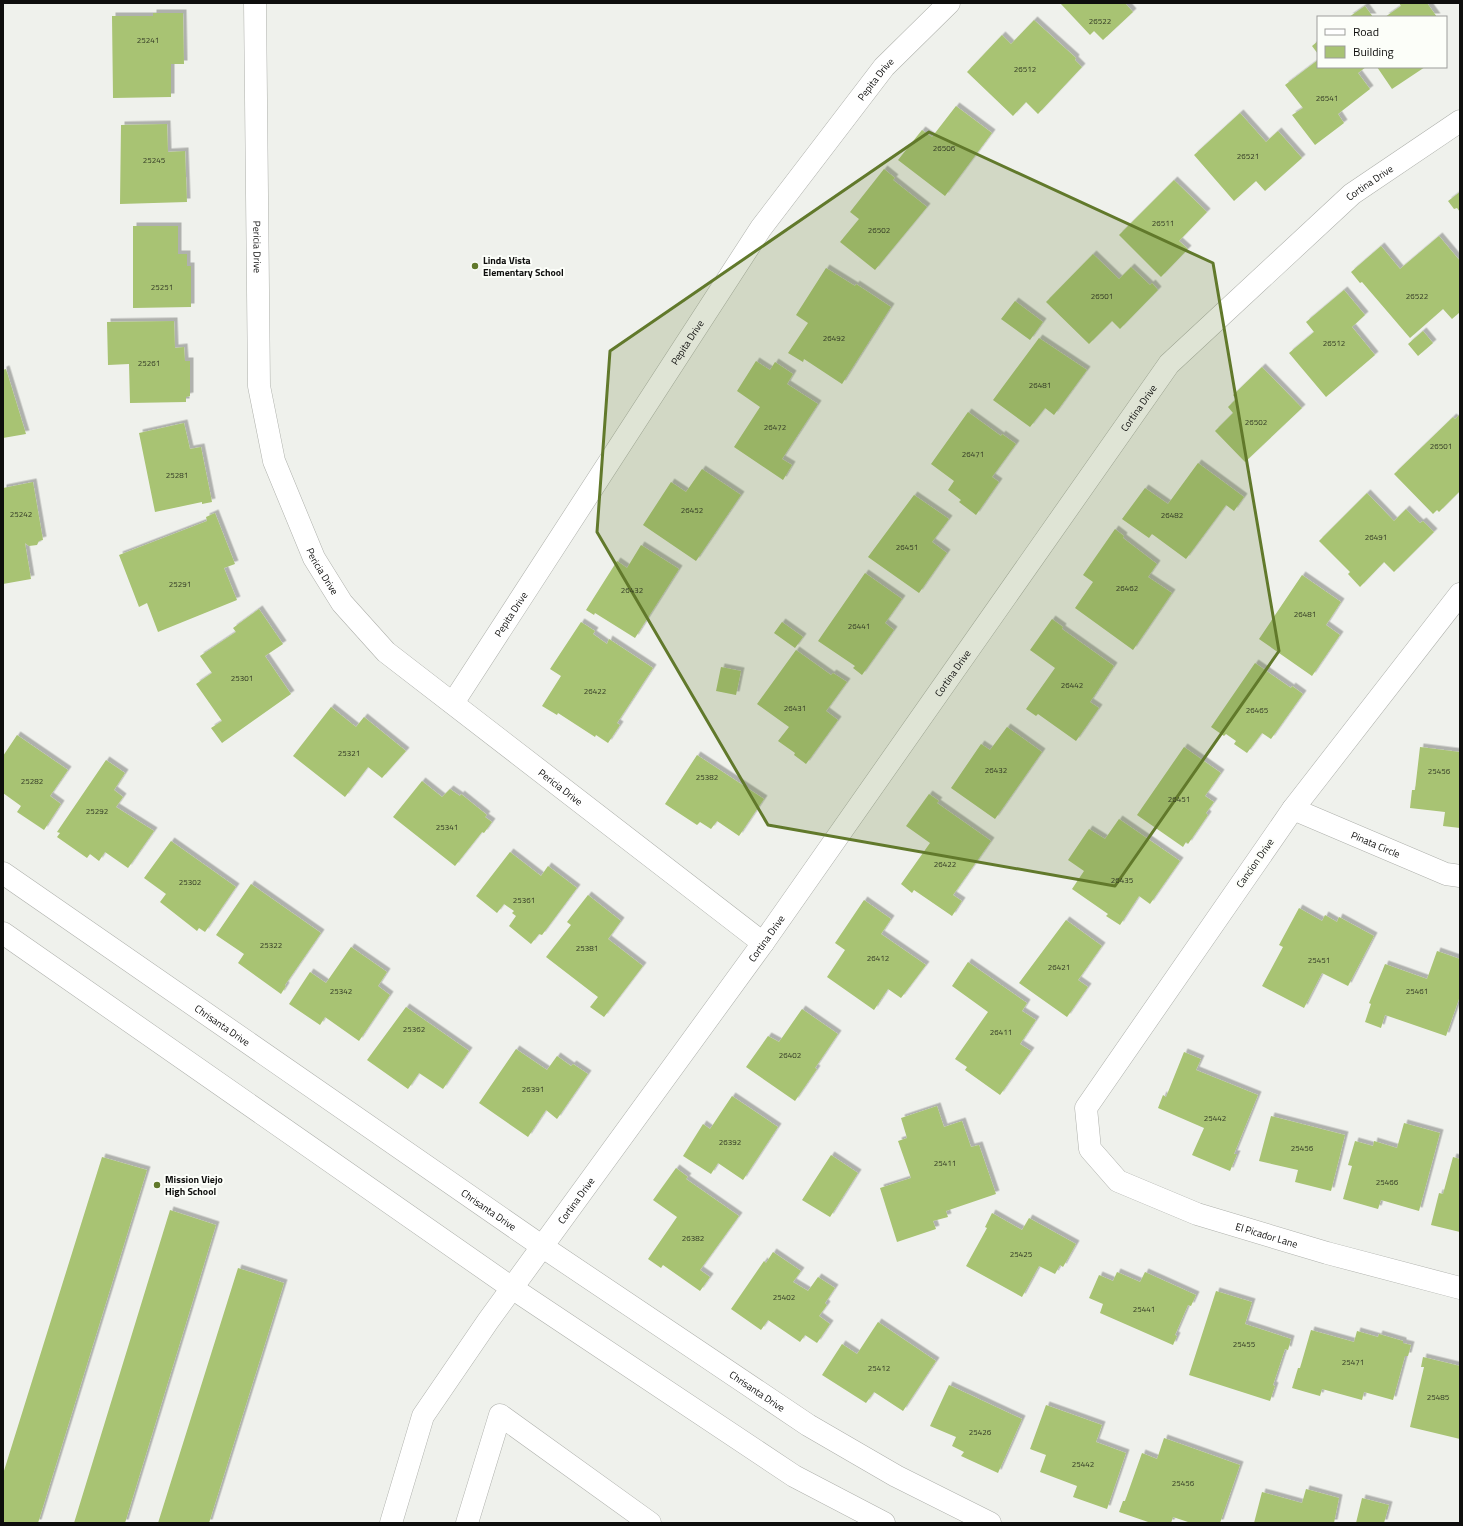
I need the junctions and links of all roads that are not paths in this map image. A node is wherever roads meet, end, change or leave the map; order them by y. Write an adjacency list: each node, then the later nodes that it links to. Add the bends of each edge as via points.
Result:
1 (255, 3): 5 (street, Pericia Drive, via 259,386 274,461 314,558 342,603 386,652)
2 (949, 3): 5 (street, Pepita Drive, via 884,67 761,228)
3 (1460, 122): 10 (street, Cortina Drive, via 1352,194 1169,364)
4 (1460, 594): 6 (street, Cancion Drive)
5 (453, 703): 10 (street, Pericia Drive)
6 (1292, 809): 8 (street, Pinata Circle, via 1446,874); 11 (street, Cancion Drive, via 1086,1108)
7 (3, 873): 12 (street, Chrisanta Drive)
8 (1460, 876)
9 (3, 933): 13 (street)
10 (763, 943): 12 (street, Cortina Drive)
11 (1090, 1149): 14 (street, El Picador Lane, via 1118,1181 1197,1214 1327,1253)
12 (543, 1247): 13 (street, Cortina Drive); 19 (street, Chrisanta Drive, via 808,1425 896,1476)
13 (512, 1288): 15 (street, Cortina Drive, via 423,1416); 18 (street, via 794,1476)
14 (1460, 1288)
15 (391, 1523)
16 (467, 1523): 17 (street, via 500,1415)
17 (650, 1523)
18 (884, 1523)
19 (990, 1523)

